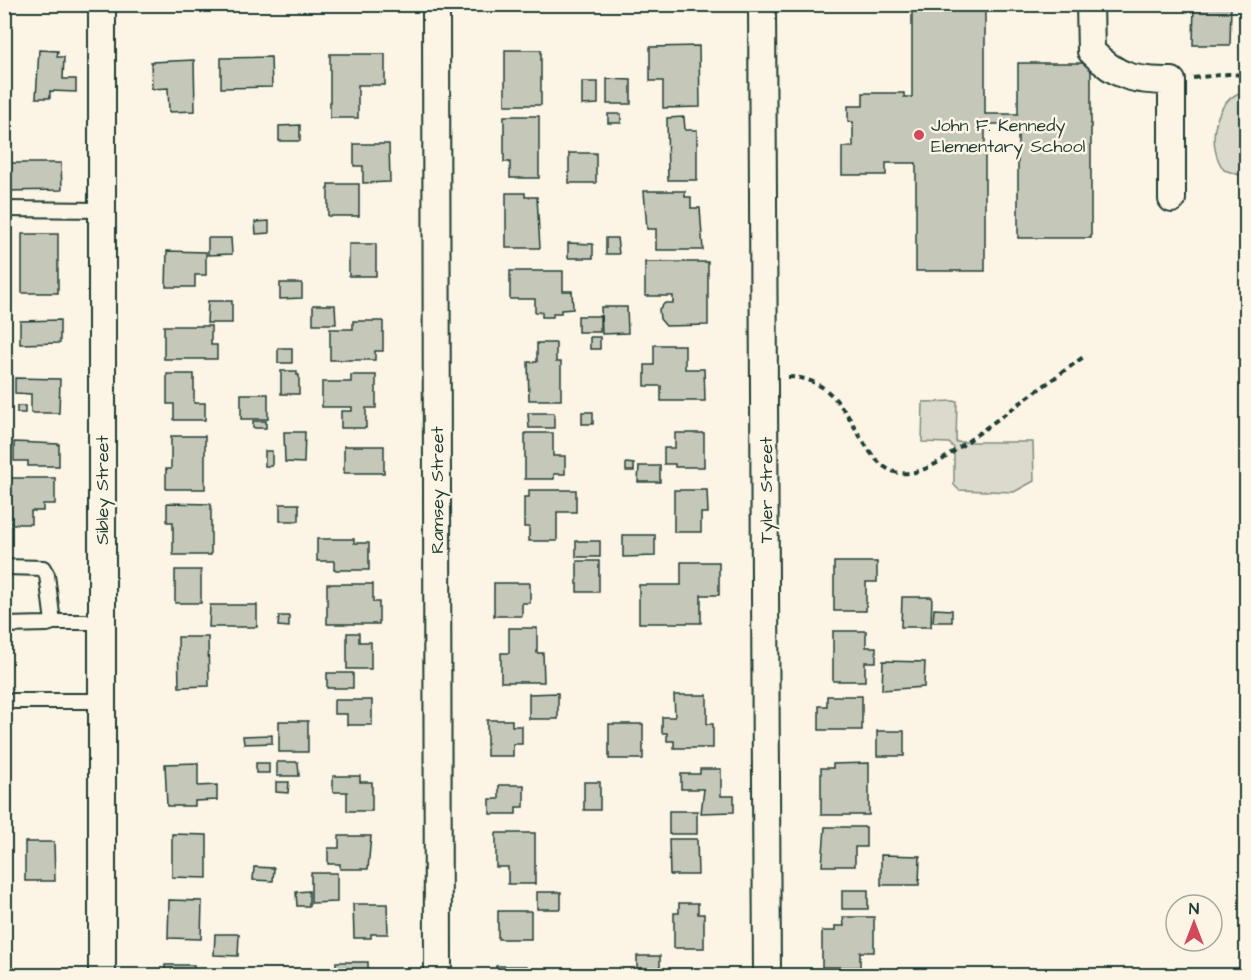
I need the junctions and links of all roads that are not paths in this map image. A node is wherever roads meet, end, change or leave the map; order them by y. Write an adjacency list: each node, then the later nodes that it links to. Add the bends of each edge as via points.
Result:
1 (102, 4): 7 (street, Sibley Street)
2 (436, 4): 15 (street, Ramsey Street)
3 (762, 4): 16 (street, Tyler Street)
4 (1090, 4): 5 (street, via 1091,51 1099,59 1138,81 1172,81)
5 (1172, 199)
6 (4, 209): 7 (lane)
7 (102, 210): 10 (street, Sibley Street)
8 (4, 567): 9 (lane, via 43,568)
9 (53, 622): 10 (lane); 11 (lane)
10 (102, 622): 13 (street, Sibley Street)
11 (4, 625)
12 (4, 701): 13 (lane)
13 (102, 701): 14 (street, Sibley Street)
14 (102, 975)
15 (438, 975)
16 (767, 975)

